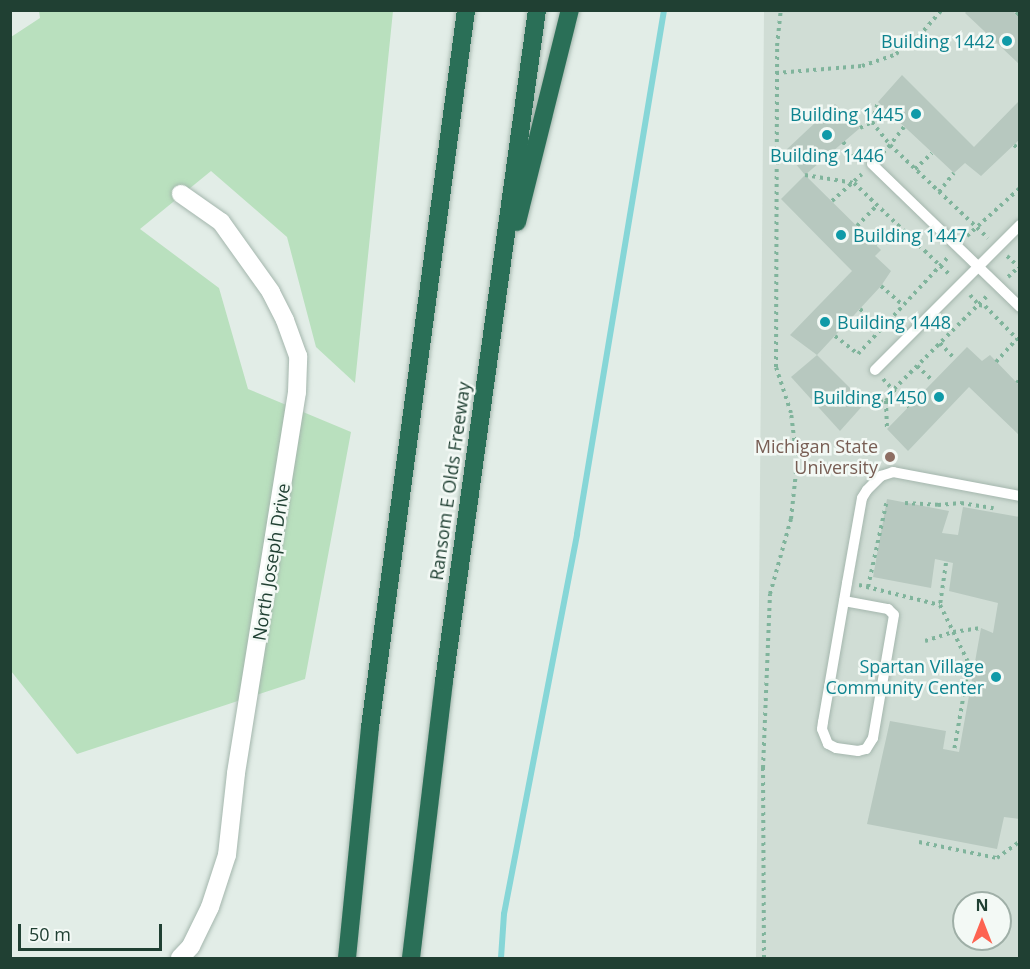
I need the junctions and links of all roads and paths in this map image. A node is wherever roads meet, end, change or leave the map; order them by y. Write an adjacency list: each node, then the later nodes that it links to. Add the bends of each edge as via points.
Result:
1 (466, 10): 73 (highway, via 370,727)
2 (537, 10): 42 (highway, Ransom E Olds Freeway)
3 (570, 10): 42 (highway)
4 (781, 10): 6 (path)
5 (942, 10): 6 (path, via 896,54 862,66)
6 (776, 73): 75 (path, via 776,367 791,413 796,463 791,519 770,594 763,758)
7 (878, 102): 8 (path)
8 (872, 122): 10 (path); 12 (path)
9 (904, 127): 12 (path)
10 (860, 128)
11 (843, 142): 16 (path)
12 (890, 145): 18 (path)
13 (1014, 145): 14 (path)
14 (1020, 150)
15 (932, 153): 18 (path)
16 (859, 161)
17 (872, 164): 30 (lane)
18 (915, 169): 22 (path)
19 (954, 173): 22 (path)
20 (805, 175): 24 (path, via 854,183)
21 (1020, 188): 28 (path)
22 (939, 192): 28 (path)
23 (181, 194): 72 (street, North Joseph Drive, via 221,222 271,292 298,356 297,392 226,855 210,907 191,946)
24 (877, 205): 25 (path); 27 (path)
25 (898, 225): 29 (path); 32 (path)
26 (1020, 225): 31 (lane)
27 (857, 226)
28 (978, 227): 30 (path); 31 (path)
29 (874, 244)
30 (958, 245): 32 (path); 34 (lane)
31 (998, 247): 33 (path); 34 (lane)
32 (940, 266): 35 (path); 39 (path)
33 (1019, 267): 37 (path)
34 (978, 268): 35 (lane); 37 (lane)
35 (960, 285): 38 (path); 50 (lane)
36 (881, 286): 39 (path)
37 (998, 286): 38 (path); 40 (lane)
38 (979, 305): 45 (path, via 985,306); 46 (path)
39 (904, 306): 43 (path)
40 (1020, 307)
41 (860, 309): 43 (path)
42 (494, 314): 74 (highway, Ransom E Olds Freeway)
43 (883, 328): 44 (path, via 858,354)
44 (835, 336)
45 (1018, 340): 48 (path)
46 (940, 343): 47 (path); 49 (path)
47 (955, 359)
48 (996, 362)
49 (917, 366): 51 (path); 52 (path)
50 (874, 370)
51 (933, 381)
52 (894, 389): 53 (path); 55 (path)
53 (886, 401): 54 (path); 56 (path)
54 (865, 403)
55 (909, 407)
56 (887, 429)
57 (1020, 496): 62 (lane, via 898,472 881,476 862,498)
58 (887, 500): 63 (path)
59 (905, 502): 60 (path)
60 (999, 508)
61 (946, 563): 65 (path)
62 (847, 583): 63 (path); 64 (lane)
63 (868, 587): 65 (path)
64 (844, 601): 64 (lane, via 822,729 828,744 858,751 866,749 873,738 894,615 888,609)
65 (940, 605): 67 (path)
66 (981, 628): 67 (path)
67 (953, 632): 68 (path); 69 (path, via 969,664)
68 (925, 641)
69 (954, 751)
70 (1020, 841): 71 (path, via 997,858)
71 (919, 842)
72 (180, 958)
73 (347, 958)
74 (411, 958)
75 (764, 958)

